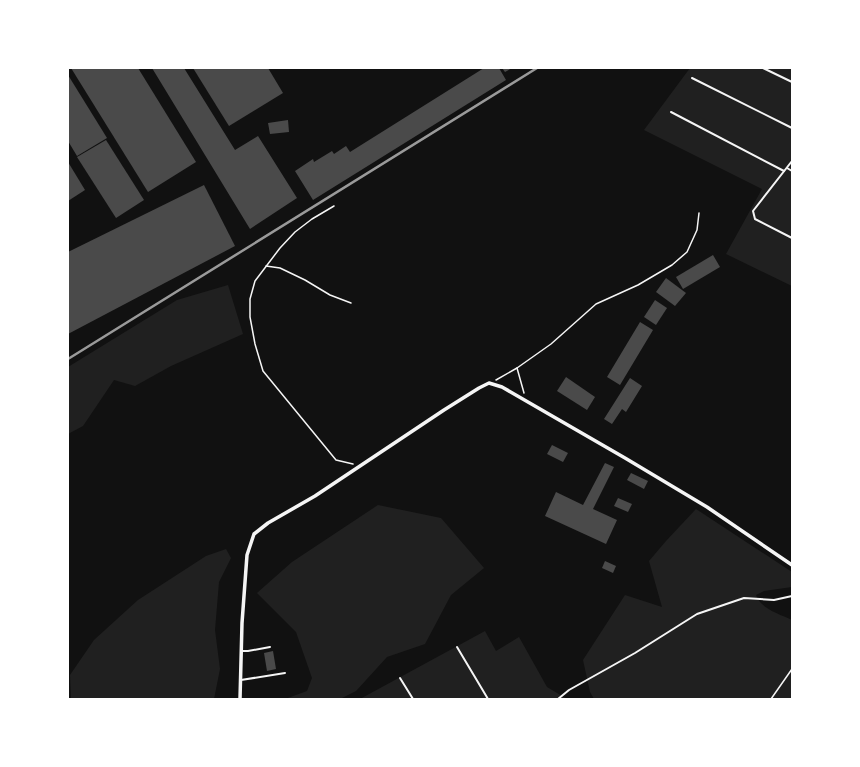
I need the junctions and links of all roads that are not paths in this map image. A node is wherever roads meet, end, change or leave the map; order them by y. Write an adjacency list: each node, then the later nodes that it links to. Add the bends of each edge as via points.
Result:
1 (763, 68): 3 (lane)
2 (692, 78): 5 (lane)
3 (792, 82)
4 (671, 112): 9 (lane)
5 (792, 128)
6 (792, 161): 7 (lane)
7 (787, 168): 8 (lane); 9 (lane)
8 (792, 171)
9 (784, 172): 10 (lane, via 753,211 755,219)
10 (792, 238)
11 (792, 565): 15 (street, via 706,507 625,458 526,400 502,387 489,384 444,410 254,534 247,555)
12 (792, 596): 22 (lane, via 774,600 744,598 697,614)
13 (270, 647): 15 (lane)
14 (456, 647): 21 (lane)
15 (241, 651): 18 (street)
16 (285, 673): 18 (lane)
17 (400, 678): 20 (lane)
18 (241, 680): 19 (street)
19 (240, 699)
20 (413, 699)
21 (488, 699)
22 (558, 699)

